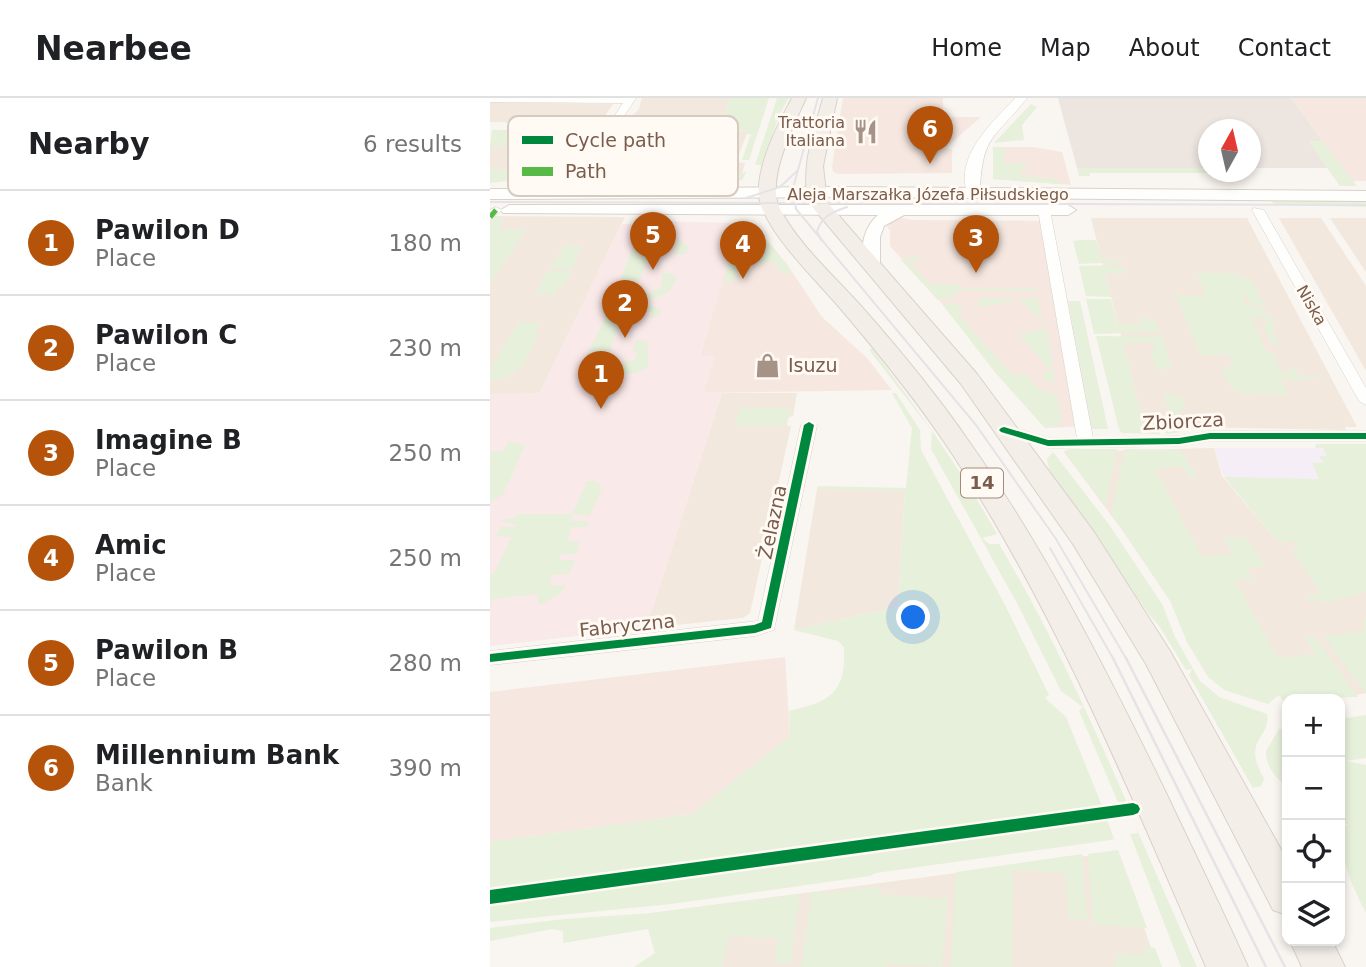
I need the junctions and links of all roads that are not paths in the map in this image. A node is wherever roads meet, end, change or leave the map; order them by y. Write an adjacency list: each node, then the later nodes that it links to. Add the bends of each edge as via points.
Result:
1 (799, 98): 13 (main road, via 783,132)
2 (830, 98): 7 (main road)
3 (1021, 98): 8 (street, via 978,147)
4 (490, 99): 5 (street)
5 (630, 99): 6 (street)
6 (619, 116)
7 (814, 192): 8 (main road, Aleja Marszałka Józefa Piłsudskiego); 13 (main road, Aleja Marszałka Józefa Piłsudskiego); 15 (main road, 14)
8 (973, 192): 12 (main road, Aleja Marszałka Józefa Piłsudskiego)
9 (490, 194): 10 (main road, Aleja Marszałka Józefa Piłsudskiego)
10 (508, 194)
11 (636, 196): 13 (main road, Aleja Marszałka Józefa Piłsudskiego)
12 (1366, 196)
13 (769, 202): 15 (main road, Aleja Marszałka Józefa Piłsudskiego); 19 (main road, Aleja Marszałka Józefa Piłsudskiego); 30 (main road, 14, via 972,465 1070,631)
14 (1258, 210): 17 (main road, Aleja Marszałka Józefa Piłsudskiego); 18 (main road, Aleja Marszałka Józefa Piłsudskiego); 21 (street, Niska)
15 (823, 211): 16 (main road, Aleja Marszałka Józefa Piłsudskiego); 20 (main road, 14)
16 (904, 211): 17 (main road, Aleja Marszałka Józefa Piłsudskiego); 20 (main road, via 886,216 873,227)
17 (1044, 211): 24 (street)
18 (1366, 211)
19 (492, 212)
20 (871, 263): 25 (main road, 14, via 969,379 1004,430)
21 (1366, 401)
22 (809, 425): 26 (street, Żelazna)
23 (1366, 436): 24 (street, Zbiorcza)
24 (1086, 442): 25 (street, Zbiorcza)
25 (1040, 455): 28 (main road, 14)
26 (767, 625): 27 (street, Fabryczna)
27 (490, 658)
28 (1282, 888)
29 (1313, 946): 31 (main road)
30 (1227, 967)
31 (1324, 967)

